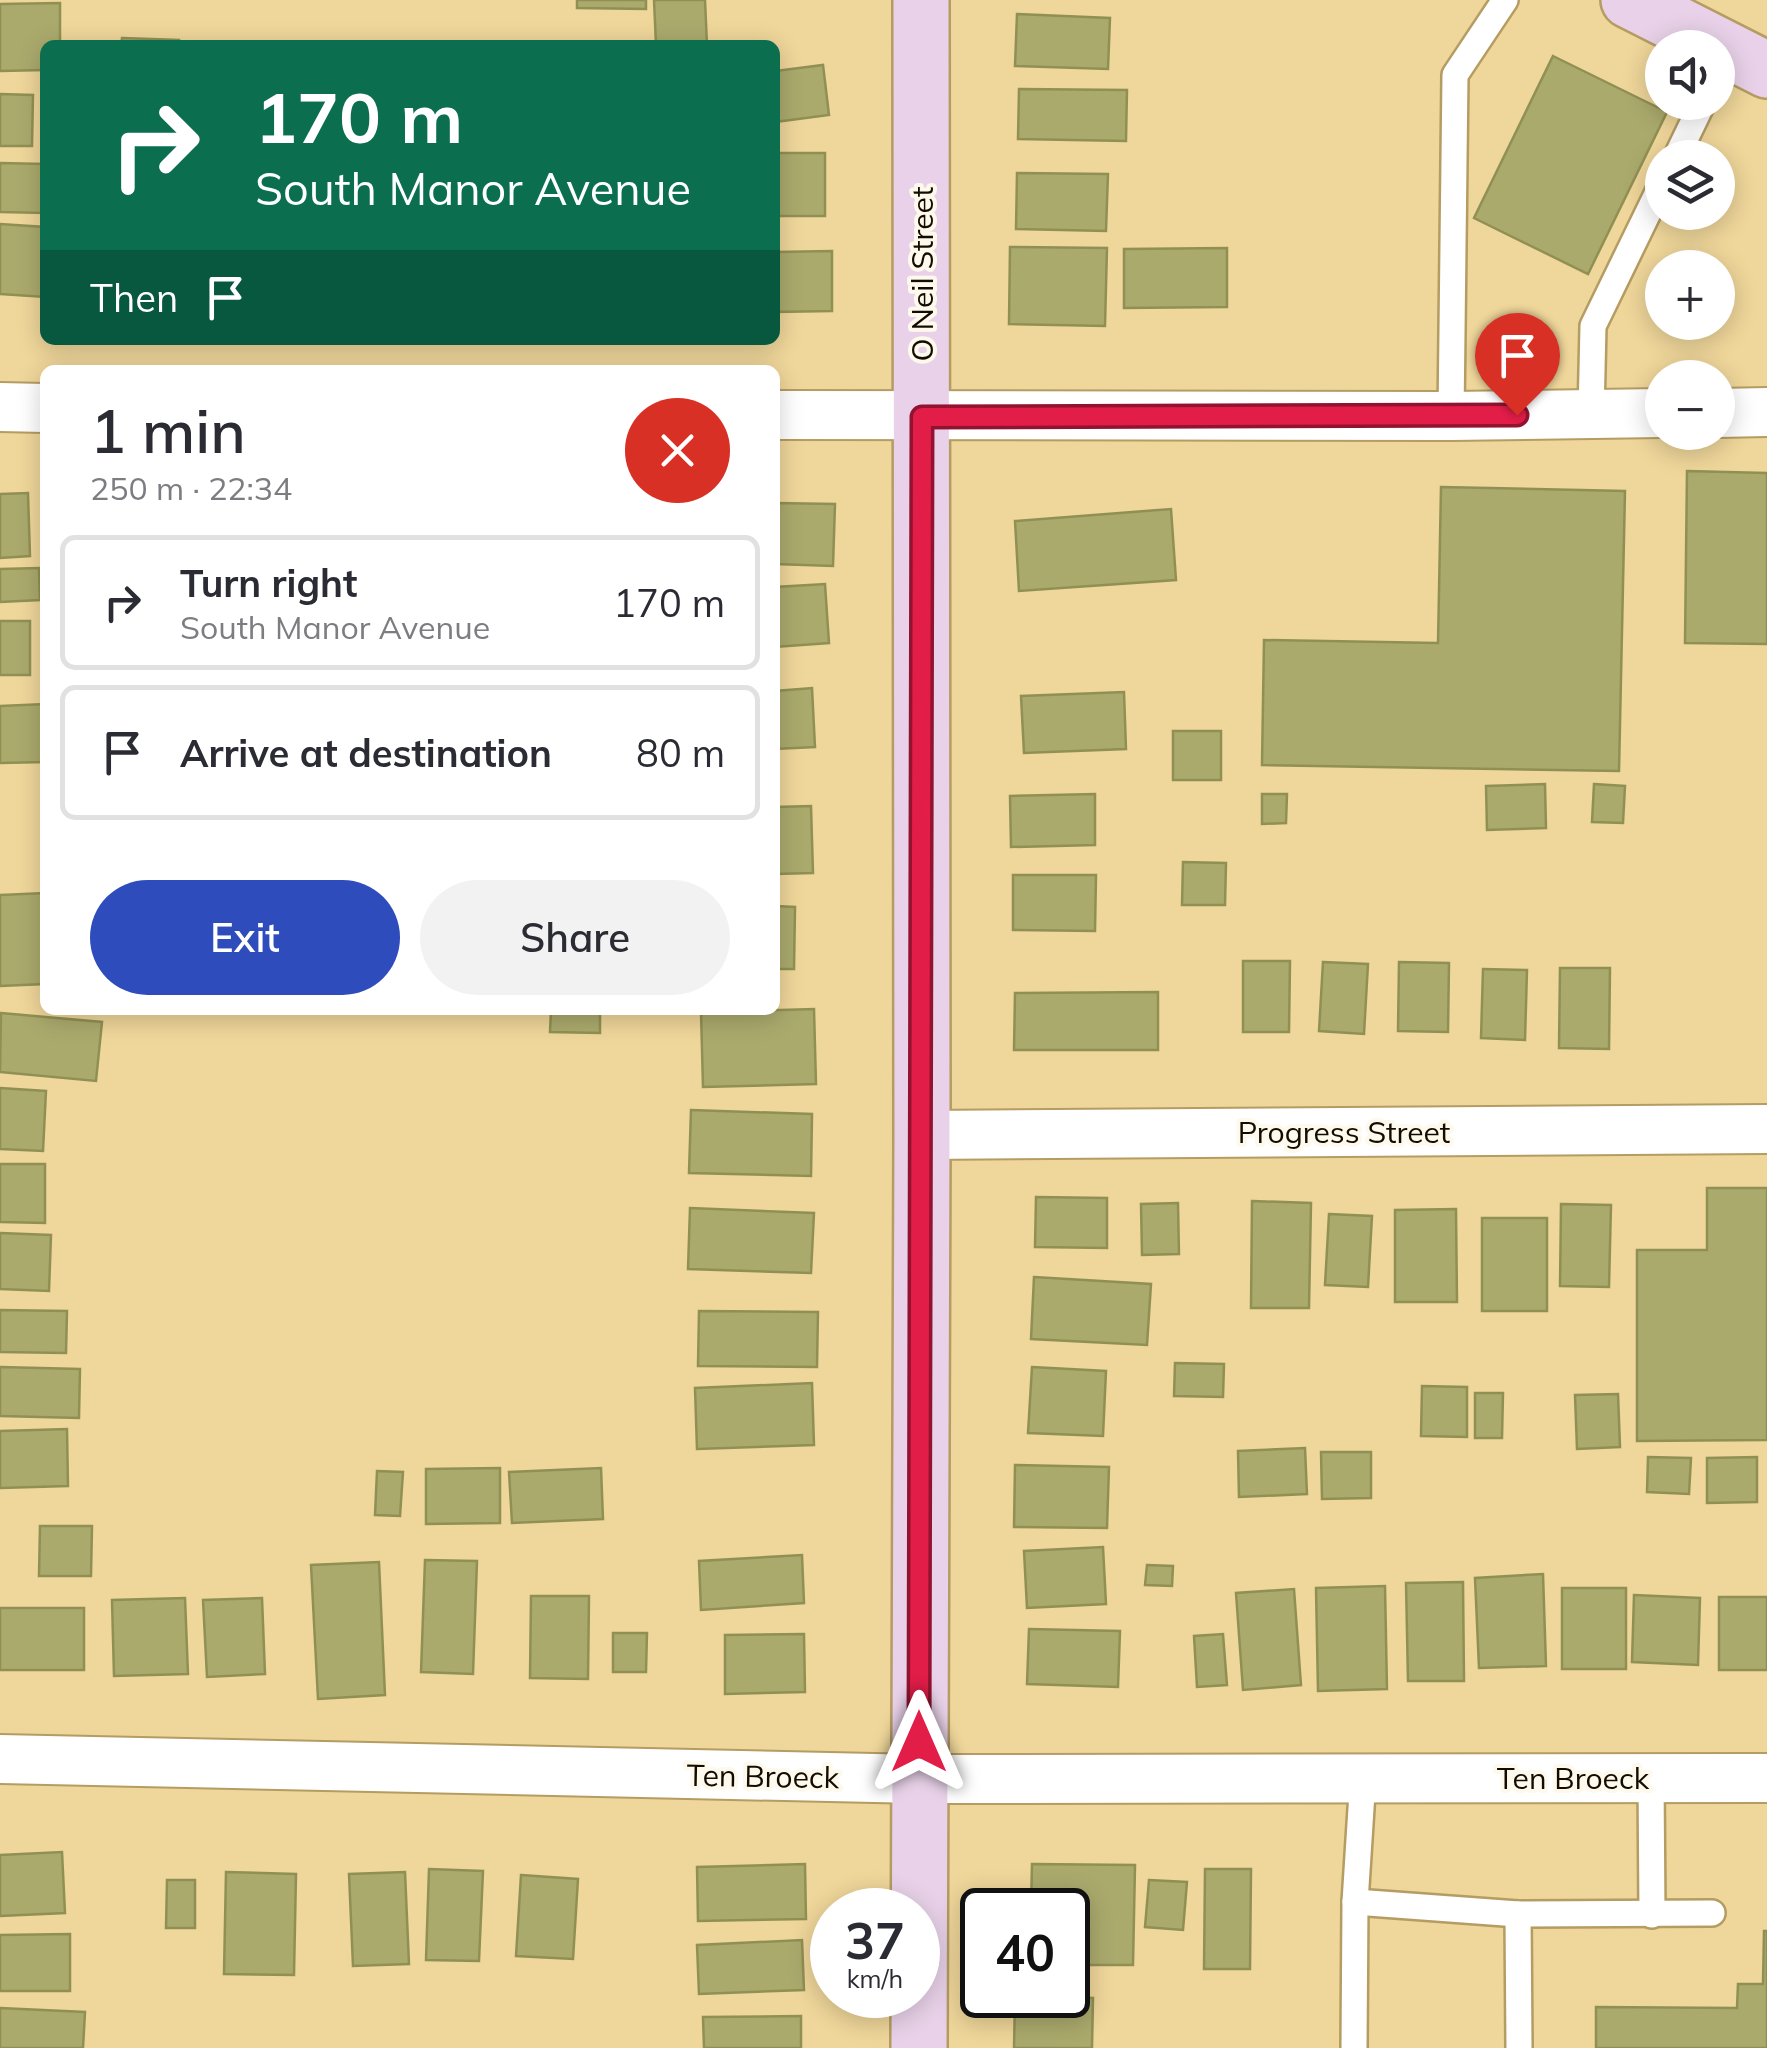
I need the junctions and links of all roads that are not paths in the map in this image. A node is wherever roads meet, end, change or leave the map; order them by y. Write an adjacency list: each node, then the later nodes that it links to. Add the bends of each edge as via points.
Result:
1 (921, 0): 14 (street, O Neil Street)
2 (1504, 0): 13 (lane, via 1455,75)
3 (1629, 0): 4 (street)
4 (1738, 64)
5 (1645, 218): 11 (lane, via 1592,326)
6 (0, 407): 7 (street)
7 (40, 408)
8 (1735, 412): 9 (street)
9 (1767, 412)
10 (1645, 413): 11 (street)
11 (1592, 414): 13 (street)
12 (780, 415): 14 (street)
13 (1451, 416): 14 (street)
14 (922, 417): 16 (street, O Neil Street)
15 (1767, 1129): 16 (street, Progress Street)
16 (922, 1134): 21 (street, O Neil Street)
17 (0, 1758): 21 (street, Ten Broeck)
18 (1363, 1778): 19 (street, Ten Broeck); 21 (street, Ten Broeck); 22 (lane)
19 (1651, 1778): 20 (street, Ten Broeck); 25 (lane)
20 (1767, 1778)
21 (919, 1779): 26 (street, O Neil Street)
22 (1355, 1902): 24 (lane); 27 (lane)
23 (1712, 1913): 25 (lane)
24 (1518, 1914): 25 (lane); 28 (lane)
25 (1652, 1914)
26 (918, 2048)
27 (1354, 2048)
28 (1519, 2048)

